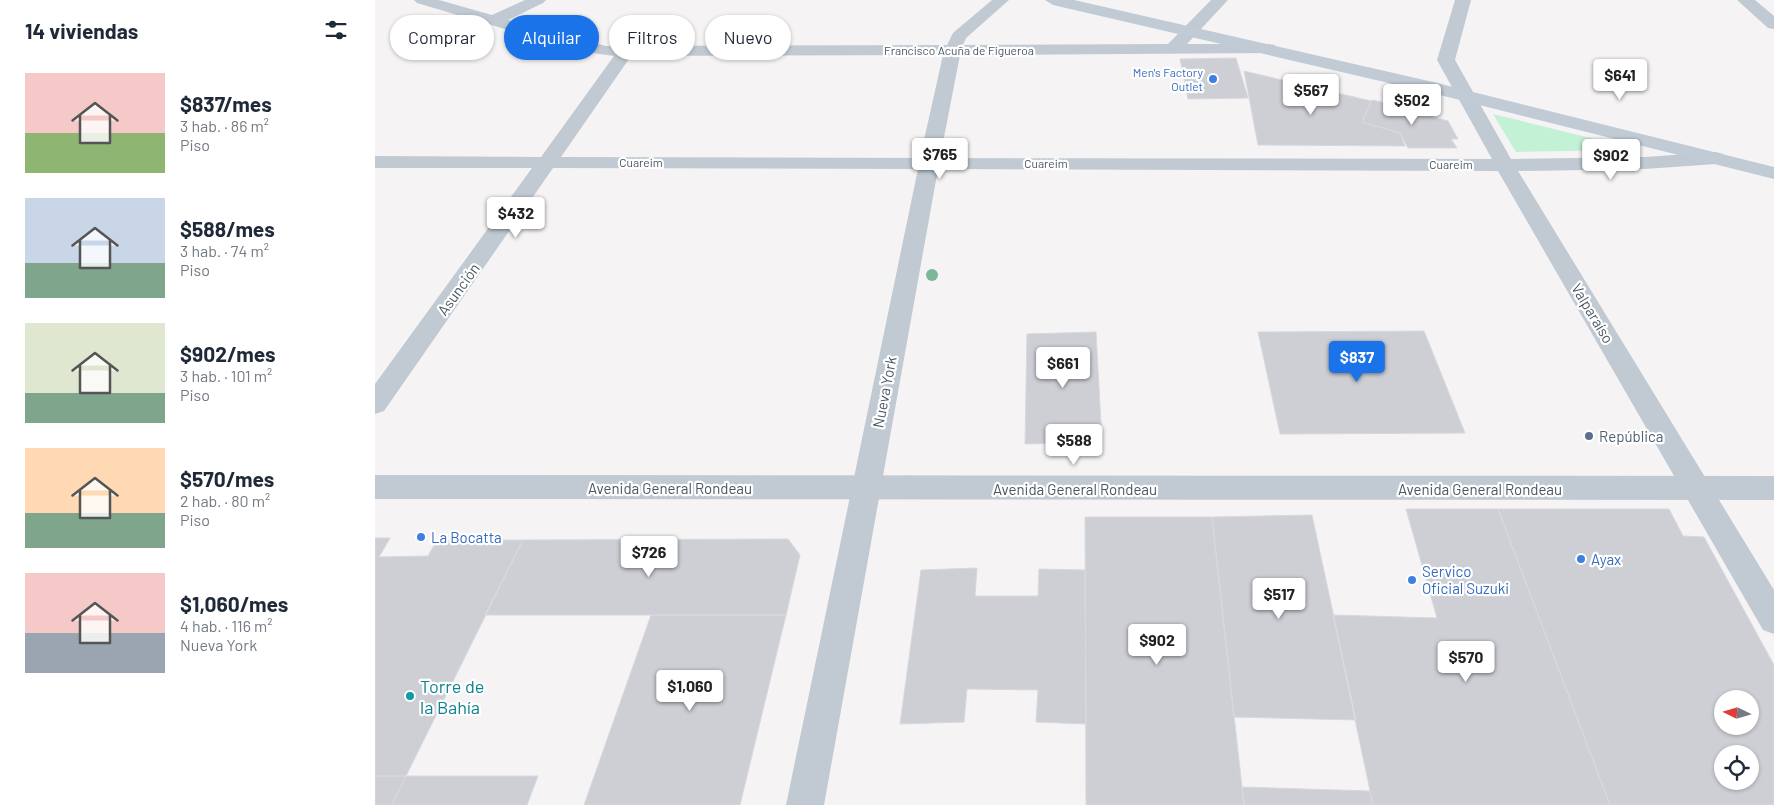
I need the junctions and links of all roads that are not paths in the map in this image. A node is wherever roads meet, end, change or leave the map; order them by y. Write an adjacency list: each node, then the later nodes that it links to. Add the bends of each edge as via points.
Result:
1 (422, 0): 9 (street, Francisco Acuña de Figueroa)
2 (538, 0): 9 (street)
3 (1001, 0): 14 (street, Nueva York, via 959,36)
4 (1053, 0): 11 (main road)
5 (1100, 0): 11 (main road)
6 (1220, 0): 11 (street)
7 (1463, 0): 18 (street, Valparaíso, via 1446,54)
8 (1745, 0): 10 (street)
9 (495, 20): 15 (street, Francisco Acuña de Figueroa)
10 (1774, 24)
11 (1194, 27): 12 (street); 13 (main road); 18 (main road)
12 (1173, 49): 13 (street, Francisco Acuña de Figueroa); 14 (street, Francisco Acuña de Figueroa)
13 (1269, 49): 18 (main road)
14 (953, 50): 16 (street, Francisco Acuña de Figueroa); 23 (street, Nueva York)
15 (609, 51)
16 (695, 51)
17 (620, 60): 22 (street, Asunción)
18 (1462, 89): 19 (main road); 20 (main road); 24 (street, Valparaíso)
19 (1769, 152)
20 (1716, 158): 24 (street, Cuareim, via 1645,163); 25 (main road)
21 (375, 162): 22 (street, Cuareim)
22 (549, 162): 23 (street, Cuareim); 26 (street, Asunción)
23 (929, 162): 24 (street, Cuareim); 29 (street, Nueva York)
24 (1505, 165): 30 (street, Valparaíso)
25 (1774, 173)
26 (375, 404)
27 (375, 487): 29 (street, Avenida General Rondeau)
28 (1774, 488): 30 (street, Avenida General Rondeau)
29 (865, 489): 30 (street, Avenida General Rondeau); 32 (street, Nueva York)
30 (1697, 489): 31 (street, Valparaíso)
31 (1774, 619)
32 (805, 805)

